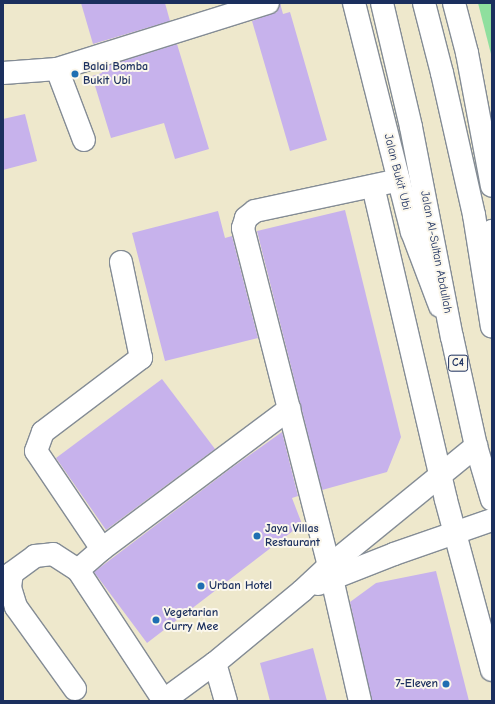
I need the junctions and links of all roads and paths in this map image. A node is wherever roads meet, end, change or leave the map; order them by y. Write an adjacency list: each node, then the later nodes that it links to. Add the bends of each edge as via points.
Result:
1 (268, 3): 6 (street)
2 (354, 3): 9 (street, Jalan Bukit Ubi / C4)
3 (382, 3): 16 (street, Jalan Al-Sultan Abdullah / C4, via 411,127)
4 (424, 3): 14 (street, via 474,215)
5 (454, 3): 11 (street, via 467,52)
6 (57, 69): 7 (street); 8 (street)
7 (3, 73)
8 (84, 140)
9 (399, 180): 10 (street); 16 (street, Jalan Bukit Ubi / C4, via 412,232)
10 (373, 186): 17 (street, via 255,211 246,218 242,228); 19 (street)
11 (492, 186)
12 (492, 231): 14 (street)
13 (122, 262): 23 (street, via 141,358 43,432 36,451)
14 (484, 273): 15 (street)
15 (492, 326)
16 (452, 337): 18 (street, Jalan Al-Sultan Abdullah / C4)
17 (289, 409): 23 (street); 25 (street)
18 (476, 446): 19 (street); 20 (street, Jalan Al-Sultan Abdullah / C4)
19 (441, 477): 22 (street); 25 (street)
20 (492, 500)
21 (492, 520): 22 (street)
22 (455, 532): 25 (street); 27 (street)
23 (102, 549): 24 (street)
24 (78, 570): 28 (street, via 53,554 35,556 12,573 10,587 16,607); 29 (street)
25 (330, 573): 26 (street, via 302,591); 31 (street)
26 (215, 663): 29 (street); 30 (street)
27 (492, 670)
28 (75, 689)
29 (164, 701)
30 (226, 701)
31 (360, 701)

